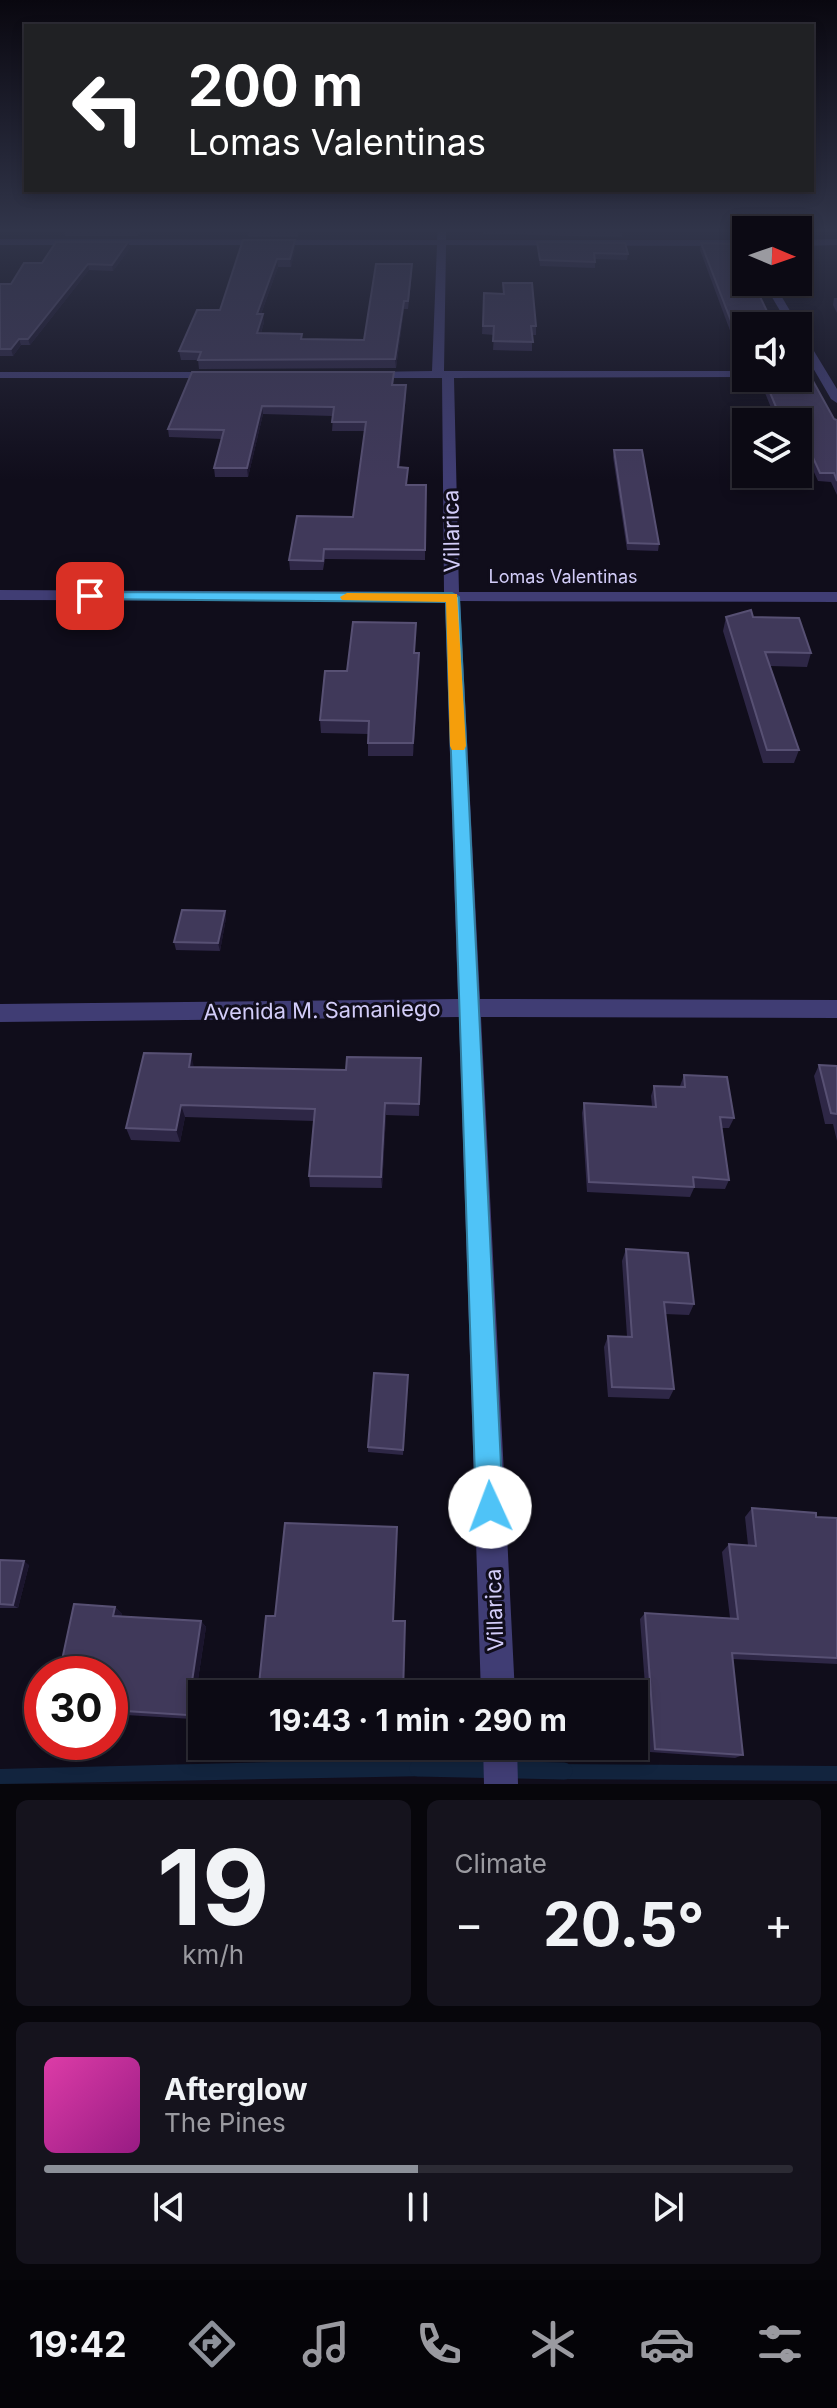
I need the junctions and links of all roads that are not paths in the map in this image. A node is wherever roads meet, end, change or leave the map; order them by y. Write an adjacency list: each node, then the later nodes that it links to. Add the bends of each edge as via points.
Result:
1 (443, 313): 9 (street, Villarica)
2 (812, 365): 4 (street)
3 (732, 374): 9 (street)
4 (816, 374): 5 (street); 10 (street)
5 (837, 374)
6 (0, 375): 7 (street)
7 (235, 375)
8 (360, 375): 9 (street)
9 (443, 375): 12 (street, Villarica)
10 (837, 399)
11 (0, 595): 12 (street, Lomas Valentinas)
12 (452, 597): 13 (street, Lomas Valentinas); 14 (street, Villarica)
13 (837, 597)
14 (468, 1008): 15 (street, Avenida M. Samaniego); 16 (street, Avenida M. Samaniego); 17 (street, Villarica)
15 (837, 1009)
16 (0, 1013)
17 (497, 1680)

